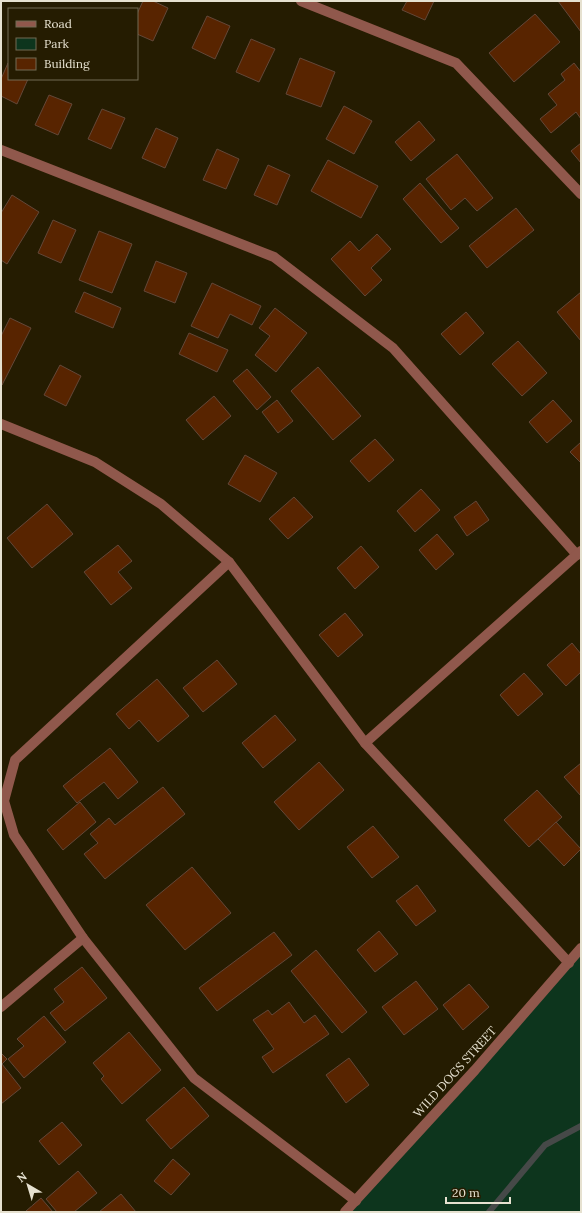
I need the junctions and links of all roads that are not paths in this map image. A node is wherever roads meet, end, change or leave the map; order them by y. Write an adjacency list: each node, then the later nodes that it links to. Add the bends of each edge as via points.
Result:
1 (301, 1): 3 (street, via 456,63)
2 (1, 150): 5 (street, via 274,257 393,348)
3 (581, 194)
4 (1, 424): 6 (street, via 95,462 161,504)
5 (579, 553): 7 (street)
6 (229, 562): 7 (street); 8 (street, via 15,760 4,801 14,835)
7 (365, 744): 10 (street)
8 (83, 938): 11 (street); 12 (street, via 194,1078)
9 (581, 948): 10 (street, WILD DOGS STREET)
10 (570, 962): 12 (street, WILD DOGS STREET)
11 (1, 1008)
12 (356, 1201): 13 (street, WILD DOGS STREET)
13 (345, 1212)

